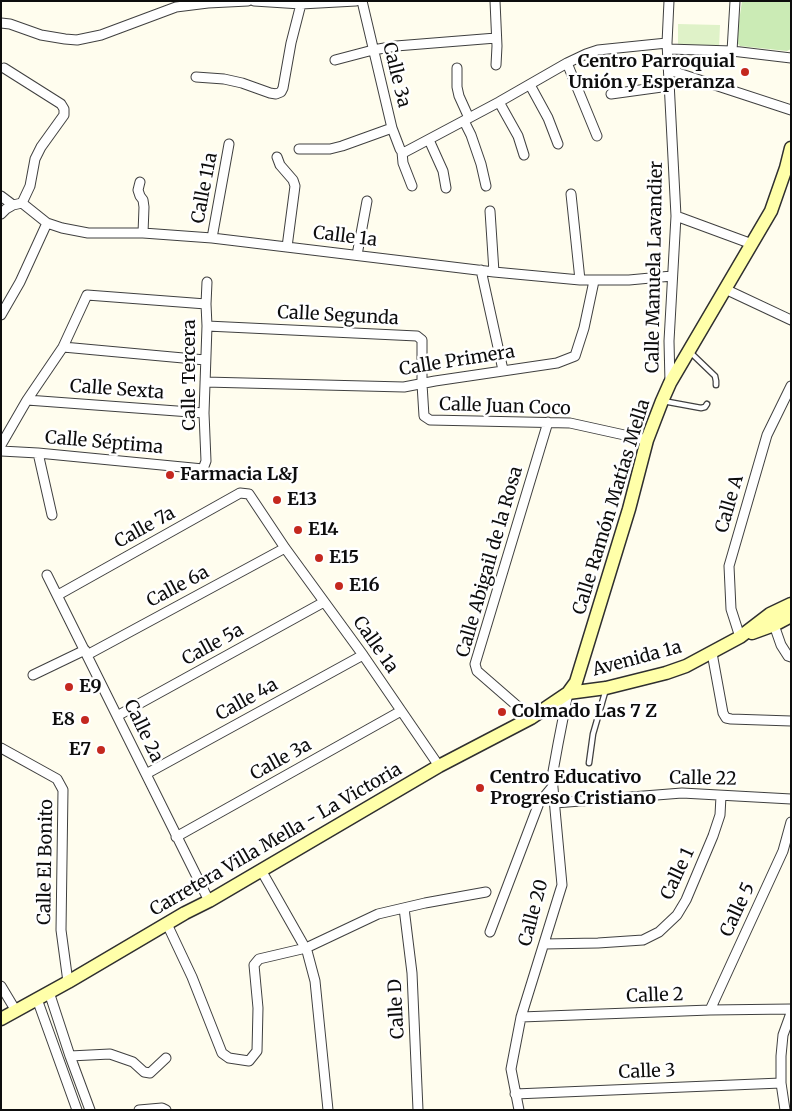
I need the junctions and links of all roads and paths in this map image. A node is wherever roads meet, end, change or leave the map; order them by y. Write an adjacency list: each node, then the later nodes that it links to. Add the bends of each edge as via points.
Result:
1 (248, 1): 9 (street, via 176,7 101,35 77,40 41,35)
2 (254, 1): 8 (street)
3 (356, 1): 8 (street)
4 (362, 1): 12 (street, Calle 3a)
5 (495, 1): 10 (street)
6 (669, 1): 11 (street, Calle Manuela Lavandier)
7 (735, 1): 13 (street)
8 (301, 4): 21 (street, via 281,92 270,94 242,82)
9 (1, 23)
10 (496, 38): 12 (street); 17 (street)
11 (667, 46): 13 (street); 16 (street, via 598,50); 20 (street, Calle Manuela Lavandier)
12 (373, 50): 15 (street); 28 (street, Calle 3a)
13 (732, 51): 14 (street)
14 (791, 58)
15 (335, 60)
16 (567, 63): 22 (street); 29 (street)
17 (496, 65)
18 (4, 68): 45 (street, via 64,109 64,114 40,147 30,186)
19 (457, 68): 27 (street, via 457,87)
20 (669, 70): 23 (street, Calle Manuela Lavandier); 26 (street)
21 (196, 77)
22 (530, 85): 25 (street); 32 (street)
23 (669, 86): 24 (street); 48 (street, Calle Manuela Lavandier)
24 (611, 94)
25 (499, 102): 27 (street); 36 (street, via 518,136)
26 (791, 110)
27 (467, 119): 30 (street); 40 (street)
28 (392, 128): 34 (street, via 330,149); 35 (street, Calle 3a)
29 (597, 136)
30 (429, 140): 35 (street); 41 (street, via 443,171)
31 (230, 144): 51 (street, Calle 11a)
32 (558, 144)
33 (791, 148): 52 (main road, Calle Ramón Matías Mella, via 771,211)
34 (299, 149)
35 (403, 152): 39 (street, Calle 3a, via 403,163)
36 (524, 155)
37 (277, 157): 53 (street, via 295,186)
38 (140, 182): 50 (street, via 138,190 144,207)
39 (412, 186)
40 (486, 186)
41 (446, 188)
42 (571, 194): 58 (street)
43 (1, 196): 45 (street, Calle 1a)
44 (366, 201): 54 (street)
45 (17, 204): 47 (street); 49 (street, Calle 1a)
46 (490, 211): 56 (street)
47 (1, 214)
48 (676, 216): 52 (street); 57 (street, Calle Manuela Lavandier)
49 (47, 223): 50 (street, Calle 1a, via 88,232); 63 (street)
50 (143, 233): 51 (street, Calle 1a)
51 (212, 238): 53 (street, Calle 1a)
52 (752, 244): 61 (main road, Calle Ramón Matías Mella)
53 (286, 246): 54 (street, Calle 1a)
54 (357, 255): 55 (street, Calle 1a)
55 (481, 270): 56 (street, Calle 1a); 69 (street)
56 (494, 272): 58 (street, Calle 1a)
57 (672, 276): 59 (street, Calle 1a); 71 (street, Calle Manuela Lavandier)
58 (580, 280): 59 (street, Calle 1a)
59 (594, 280): 69 (street, Calle Primera, via 575,356 556,363)
60 (207, 282): 62 (street, Calle Tercera)
61 (725, 289): 64 (street); 67 (main road, Calle Ramón Matías Mella)
62 (206, 304): 65 (street, Calle Tercera); 66 (street, via 87,295)
63 (1, 315)
64 (791, 320)
65 (207, 326): 68 (street, Calle Tercera); 72 (street, Calle Segunda, via 417,336 422,340)
66 (63, 347): 68 (street); 75 (street)
67 (689, 351): 71 (main road, Calle Ramón Matías Mella); 73 (lane, via 715,376)
68 (206, 360): 70 (street, Calle Tercera)
69 (503, 370): 72 (street, Calle Primera)
70 (204, 382): 72 (street, Calle Primera, via 404,387); 78 (street, Calle Tercera)
71 (670, 382): 76 (main road, Calle Ramón Matías Mella)
72 (422, 384): 79 (street, Calle Juan Coco, via 424,416 430,420)
73 (716, 385)
74 (791, 386): 94 (street, Calle A, via 767,435 729,566 730,609)
75 (26, 400): 78 (street, Calle Sexta); 81 (street)
76 (662, 401): 77 (lane, via 701,408); 80 (main road, Calle Ramón Matías Mella)
77 (707, 404)
78 (204, 413): 84 (street, Calle Tercera, via 206,461)
79 (548, 422): 80 (street, Calle Juan Coco, via 570,423); 104 (street, Calle Abigail de la Rosa, via 475,664 477,671)
80 (647, 440): 101 (main road, Calle Ramón Matías Mella, via 576,682)
81 (1, 445)
82 (1, 451): 83 (street, Calle Séptima)
83 (38, 453): 84 (street, Calle Séptima); 86 (street)
84 (203, 469)
85 (249, 494): 87 (street, Calle 1a); 89 (street, Calle 7a, via 240,493)
86 (52, 515)
87 (285, 548): 90 (street, Calle 1a); 95 (street, Calle 6a)
88 (47, 575): 89 (street, Calle 2a)
89 (58, 595): 95 (street, Calle 2a)
90 (324, 602): 97 (street, Calle 1a); 103 (street, Calle 5a)
91 (791, 604): 94 (main road, Avenida 1a, via 770,614)
92 (791, 616): 93 (main road, Avenida 1a)
93 (774, 625): 94 (main road, Avenida 1a); 98 (street, via 781,645)
94 (740, 637): 96 (main road, Avenida 1a)
95 (86, 653): 99 (street, Calle 6a); 103 (street, Calle 2a)
96 (712, 653): 100 (main road, Avenida 1a, via 666,673); 105 (street, via 726,718)
97 (363, 655): 102 (street, Calle 1a); 109 (street, Calle 4a)
98 (791, 657)
99 (33, 675)
100 (606, 688): 101 (main road, Avenida 1a); 107 (lane, via 593,734)
101 (568, 693): 104 (main road, Carretera Villa Mella - La Victoria); 110 (street, Calle 20)
102 (401, 711): 108 (street, Calle 1a); 115 (street, Calle 3a)
103 (117, 716): 109 (street, Calle 2a)
104 (531, 718): 108 (main road, Carretera Villa Mella - La Victoria)
105 (791, 721)
106 (1, 748): 124 (street, Calle El Bonito, via 57,779 64,790 61,930)
107 (589, 763)
108 (439, 766): 116 (main road, Carretera Villa Mella - La Victoria)
109 (146, 774): 115 (street, Calle 2a)
110 (553, 786): 113 (street, Calle 20); 121 (street, via 539,802)
111 (721, 796): 112 (street, Calle 22); 113 (street, Calle 22, via 682,793); 122 (street, Calle 1, via 720,815 713,836 686,900 677,915 659,932 643,940)
112 (791, 799)
113 (555, 803): 122 (street, Calle 20, via 562,885)
114 (791, 822): 129 (street, Calle 5, via 783,850)
115 (176, 837): 118 (street, Calle 2a)
116 (261, 870): 118 (main road, Carretera Villa Mella - La Victoria); 123 (street)
117 (486, 892): 119 (street)
118 (209, 901): 120 (main road, Carretera Villa Mella - La Victoria)
119 (404, 908): 123 (street, via 378,914); 143 (street, Calle D, via 412,973)
120 (167, 924): 123 (street, via 222,1053 229,1058 249,1061 257,1051 254,965 259,959); 124 (main road, Carretera Villa Mella - La Victoria)
121 (490, 932)
122 (544, 944): 132 (street, Calle 20)
123 (306, 948): 142 (street, via 315,982)
124 (68, 982): 126 (main road, Carretera Villa Mella - La Victoria)
125 (1, 986): 130 (street)
126 (49, 992): 127 (main road, Carretera Villa Mella - La Victoria); 134 (street)
127 (37, 999): 130 (main road, Carretera Villa Mella - La Victoria); 138 (street)
128 (791, 1009): 129 (street, Calle 2)
129 (710, 1010): 132 (street, Calle 2)
130 (16, 1011): 133 (main road, Carretera Villa Mella - La Victoria)
131 (791, 1013): 136 (street, via 780,1056)
132 (520, 1017): 137 (street, Calle 20, via 511,1069)
133 (1, 1019)
134 (70, 1056): 135 (street, via 110,1054 133,1062 150,1073); 139 (street)
135 (166, 1058)
136 (781, 1083): 137 (street, Calle 3); 145 (street)
137 (515, 1094): 144 (street, Calle 20)
138 (77, 1110)
139 (90, 1110)
140 (139, 1110): 141 (street)
141 (166, 1110)
142 (328, 1110)
143 (418, 1110)
144 (519, 1110)
145 (785, 1110)

